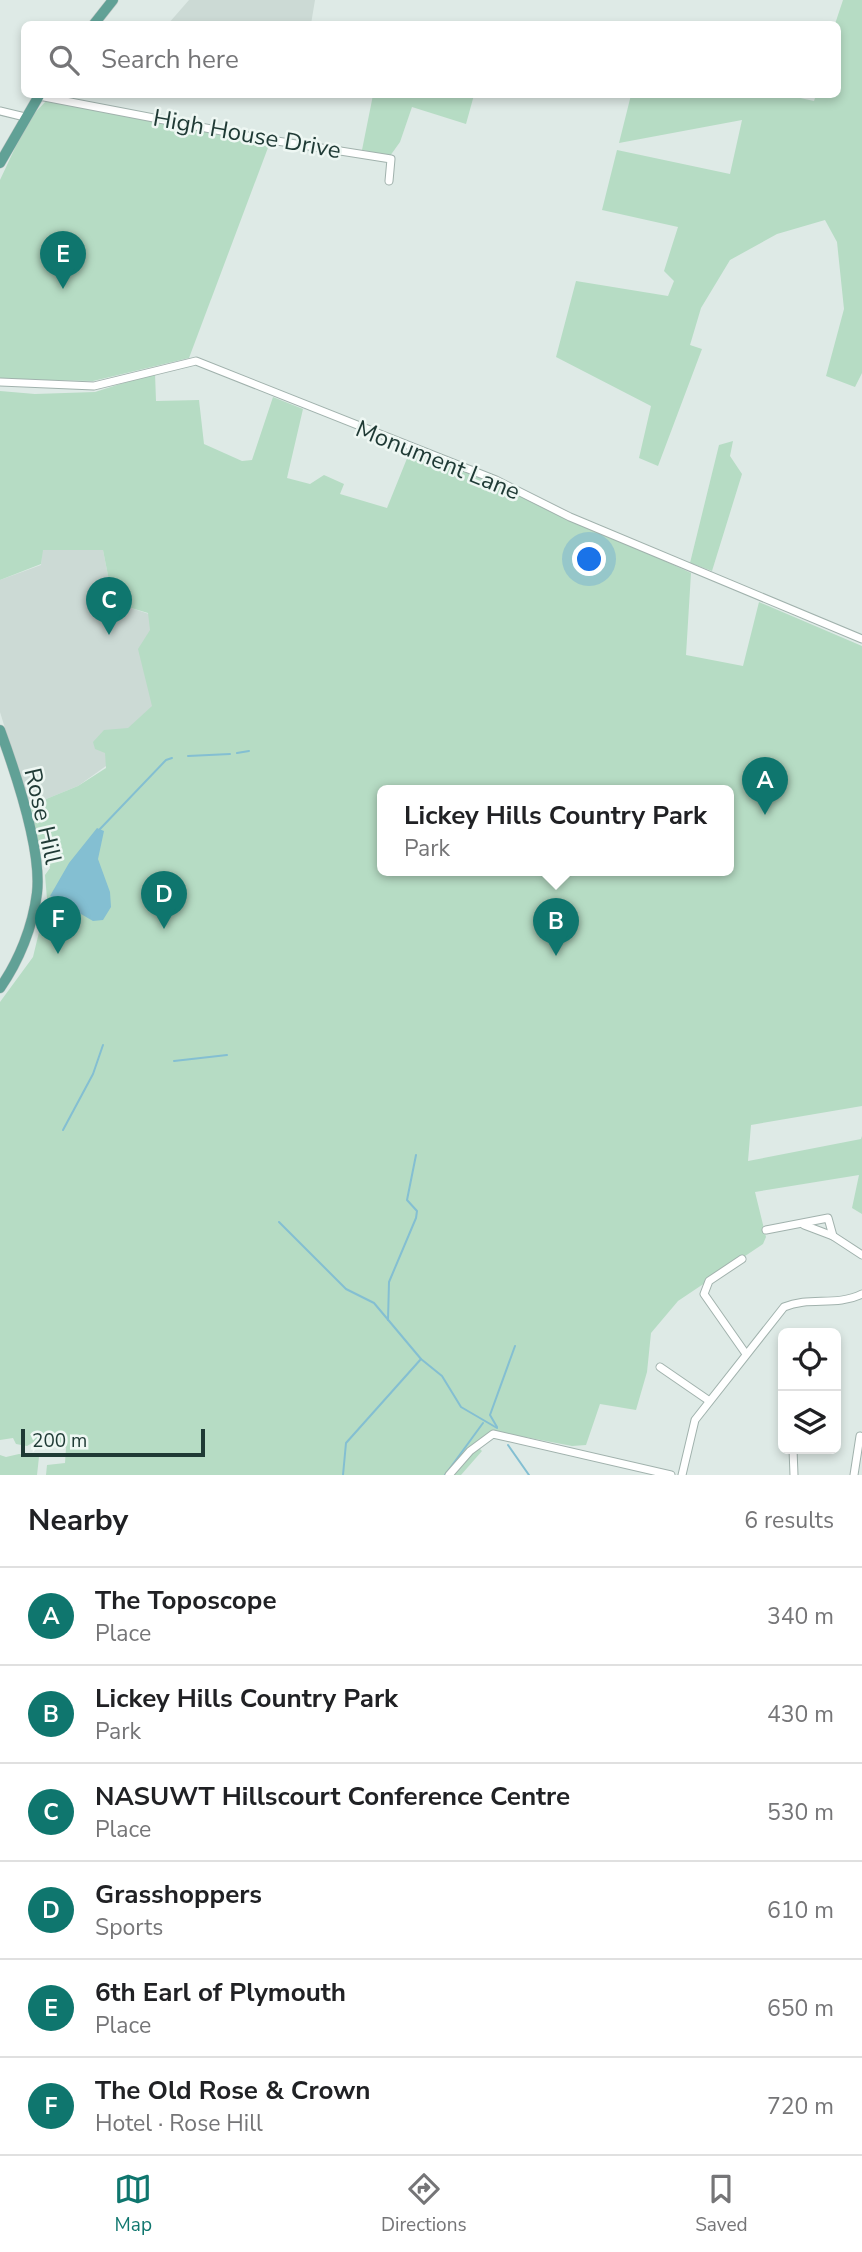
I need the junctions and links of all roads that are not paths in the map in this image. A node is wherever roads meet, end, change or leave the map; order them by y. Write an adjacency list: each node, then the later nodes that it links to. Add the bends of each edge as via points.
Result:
1 (113, 0): 2 (main road)
2 (96, 21)
3 (38, 98): 6 (main road)
4 (55, 98): 8 (street, High House Drive, via 391,159)
5 (0, 111): 6 (street)
6 (25, 117): 7 (main road)
7 (0, 163)
8 (389, 181)
9 (0, 382): 10 (street, Monument Lane, via 94,386 196,361 495,480 570,517)
10 (862, 639)
11 (0, 730): 12 (main road, Rose Hill, via 29,827 37,891 23,944)
12 (0, 988)
13 (801, 1224): 14 (street); 15 (street); 15 (street, via 828,1218)
14 (766, 1230)
15 (832, 1236): 16 (street)
16 (862, 1255)
17 (742, 1259): 19 (street, via 709,1281 704,1294)
18 (862, 1293): 19 (street, via 848,1300 801,1301 784,1307)
19 (747, 1354): 21 (street)
20 (660, 1367): 21 (street)
21 (708, 1400): 27 (street, via 695,1420)
22 (860, 1436): 29 (street)
23 (793, 1454): 28 (street)
24 (647, 1472): 25 (street, via 493,1434); 26 (street)
25 (449, 1475)
26 (671, 1475)
27 (682, 1475)
28 (794, 1475)
29 (854, 1475)

